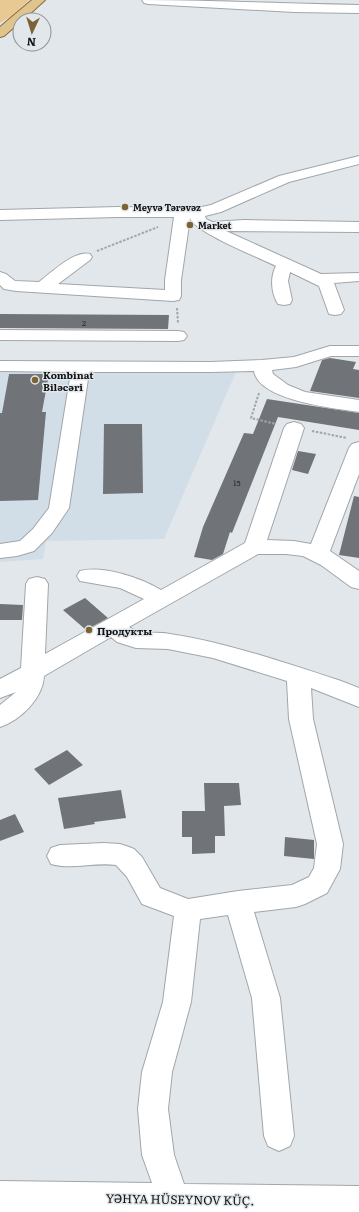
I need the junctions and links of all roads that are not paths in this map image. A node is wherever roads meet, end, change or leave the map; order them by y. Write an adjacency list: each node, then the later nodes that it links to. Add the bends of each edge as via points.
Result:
1 (39, 0): 4 (main road)
2 (148, 0): 3 (street)
3 (359, 9)
4 (0, 33)
5 (359, 160): 6 (street, via 284,179 216,209)
6 (190, 214): 7 (street, via 118,212); 8 (street); 15 (street, via 173,280 173,296)
7 (0, 215)
8 (206, 227): 9 (street); 11 (street)
9 (359, 227)
10 (84, 257): 15 (street)
11 (286, 264): 14 (street); 16 (street, via 280,273 279,281)
12 (0, 277): 15 (street, via 10,285)
13 (357, 277): 14 (street)
14 (319, 278): 17 (street, via 326,283)
15 (44, 287)
16 (284, 300)
17 (335, 310)
18 (0, 335): 19 (street)
19 (178, 336)
20 (359, 351): 21 (street, via 330,351 296,362)
21 (262, 365): 23 (street); 24 (street, via 264,376 282,389 301,397)
22 (0, 366): 23 (street)
23 (80, 366): 28 (street, via 56,516 28,546 17,550)
24 (359, 406)
25 (294, 428): 27 (street)
26 (359, 448): 29 (street)
27 (254, 547): 29 (street, via 278,546); 33 (street)
28 (0, 551)
29 (318, 554): 31 (street)
30 (88, 576): 33 (street, via 122,580)
31 (359, 582)
32 (37, 584): 35 (street)
33 (161, 600): 34 (street)
34 (113, 627): 35 (street); 36 (street, via 136,640 168,641 215,650)
35 (33, 672): 37 (street); 39 (street, via 32,684 23,700)
36 (298, 676): 38 (street); 41 (street, via 301,719 330,844 327,868 318,885 296,896)
37 (0, 690)
38 (359, 698)
39 (0, 718)
40 (60, 856): 42 (street, via 108,853 125,856 135,867 151,896)
41 (238, 902): 42 (street); 43 (street, via 266,998)
42 (188, 910): 46 (street, via 177,1002 157,1072 153,1109 158,1155)
43 (280, 1136)
44 (0, 1197): 46 (street, YƏHYA HÜSEYNOV KÜÇ.)
45 (359, 1202): 46 (street, YƏHYA HÜSEYNOV KÜÇ.)
46 (175, 1205)

